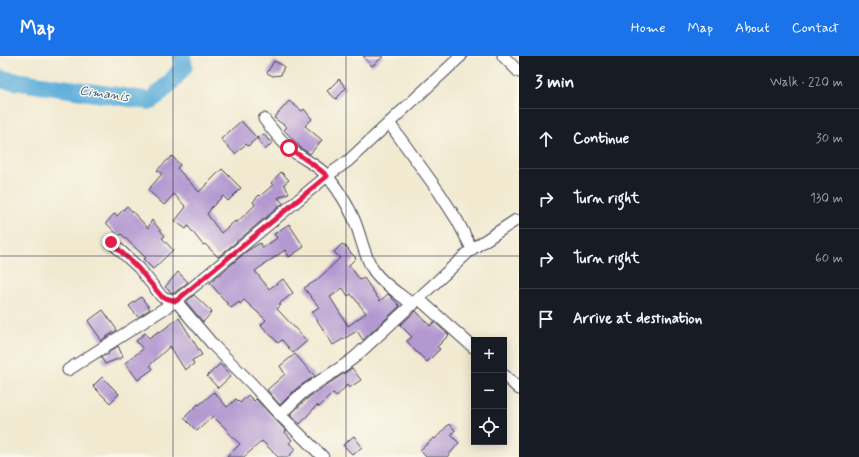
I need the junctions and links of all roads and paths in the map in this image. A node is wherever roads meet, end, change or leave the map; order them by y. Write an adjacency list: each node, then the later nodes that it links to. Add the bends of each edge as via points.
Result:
1 (461, 56): 5 (street)
2 (503, 56): 3 (street)
3 (519, 72)
4 (264, 119): 6 (street, via 289,148)
5 (388, 123): 6 (street, via 348,161); 9 (street, via 439,192)
6 (327, 176): 10 (street); 11 (street, via 353,217 374,271 381,279)
7 (516, 220): 9 (street)
8 (111, 242): 10 (street, via 138,268 162,297)
9 (472, 249): 11 (street)
10 (176, 301): 13 (street); 16 (street, via 214,346)
11 (416, 302): 12 (street); 16 (street, via 355,357 305,391)
12 (471, 346)
13 (68, 370)
14 (507, 378): 15 (street)
15 (519, 388)
16 (280, 415): 17 (street)
17 (323, 457)

